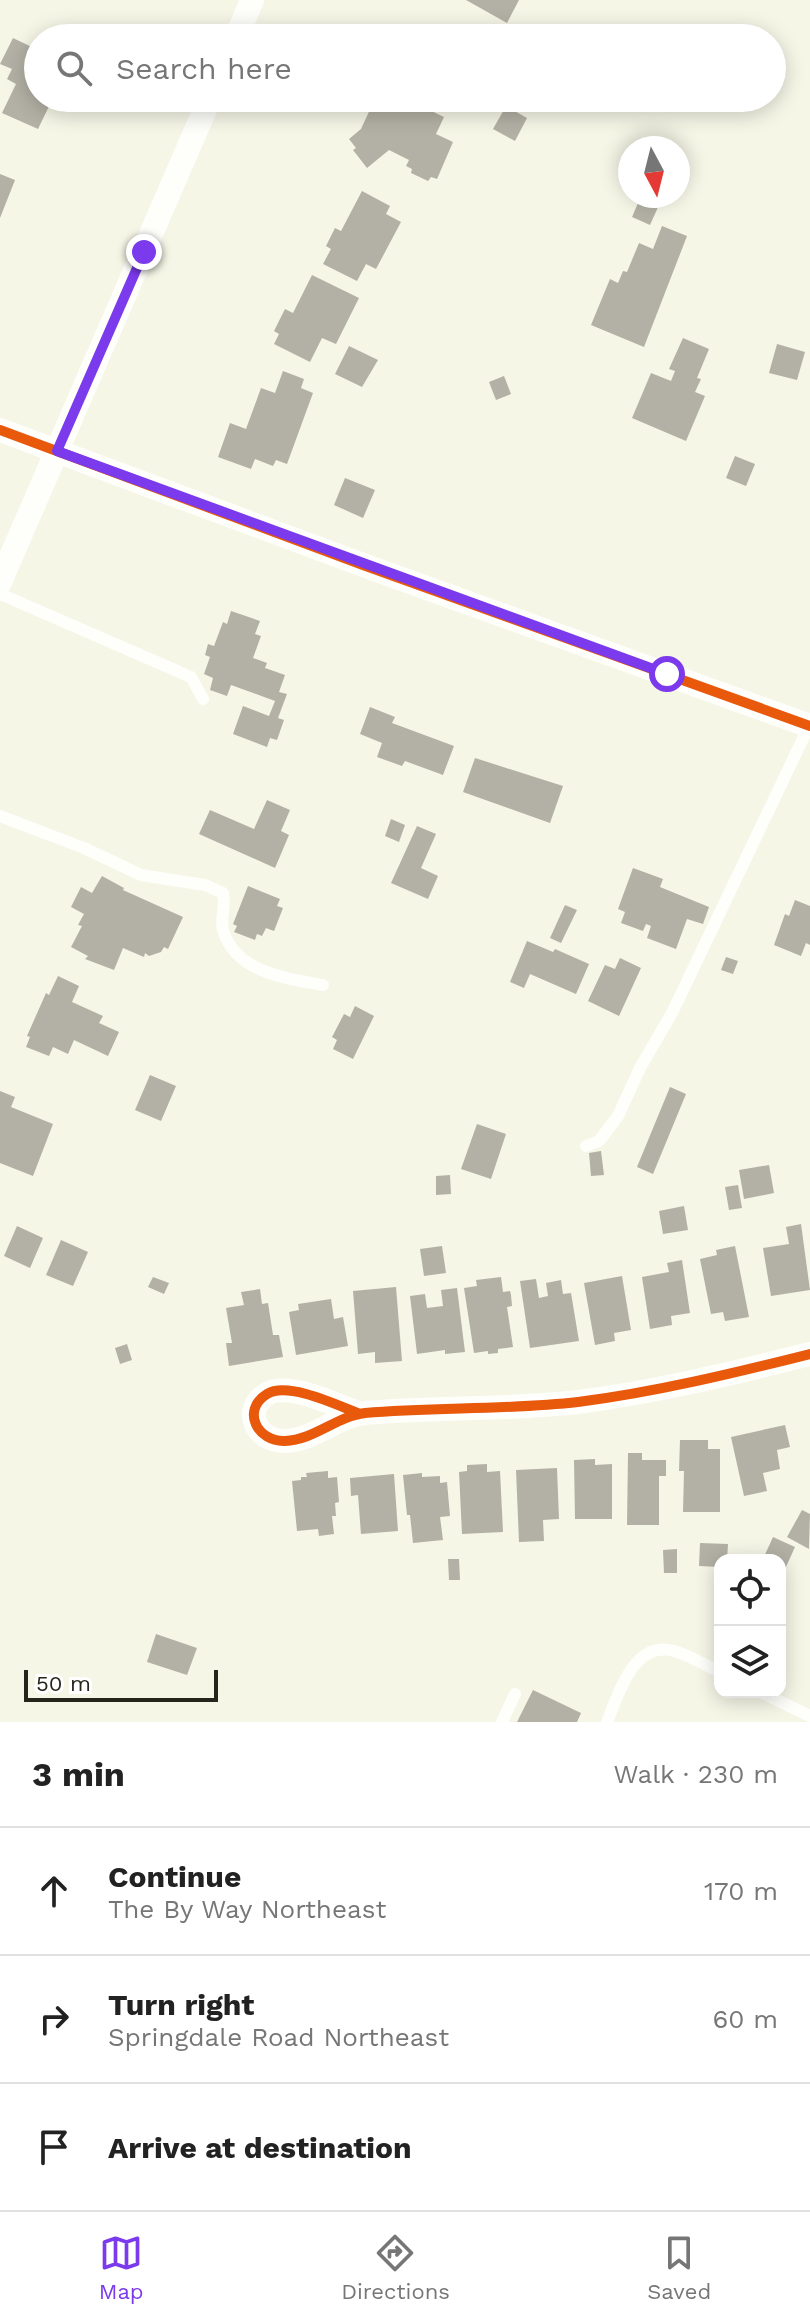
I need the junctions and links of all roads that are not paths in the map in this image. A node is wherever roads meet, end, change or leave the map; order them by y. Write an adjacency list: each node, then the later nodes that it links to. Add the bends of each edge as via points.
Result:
1 (252, 0): 2 (street)
2 (242, 24)
3 (204, 112): 5 (street)
4 (0, 430): 5 (street)
5 (57, 451): 6 (street); 9 (street)
6 (0, 582)
7 (0, 594): 8 (lane, via 191,677)
8 (203, 699)
9 (809, 726): 12 (lane, via 618,1116 599,1141)
10 (0, 816): 11 (lane, via 141,875 223,893 222,926 239,958 281,978)
11 (323, 985)
12 (586, 1146)
13 (810, 1354): 14 (street, via 578,1402)
14 (360, 1414)
15 (714, 1669): 20 (lane, via 676,1651 660,1648 646,1653 626,1678)
16 (515, 1694): 19 (lane)
17 (772, 1698): 18 (lane)
18 (810, 1716)
19 (502, 1722)
20 (607, 1722)

